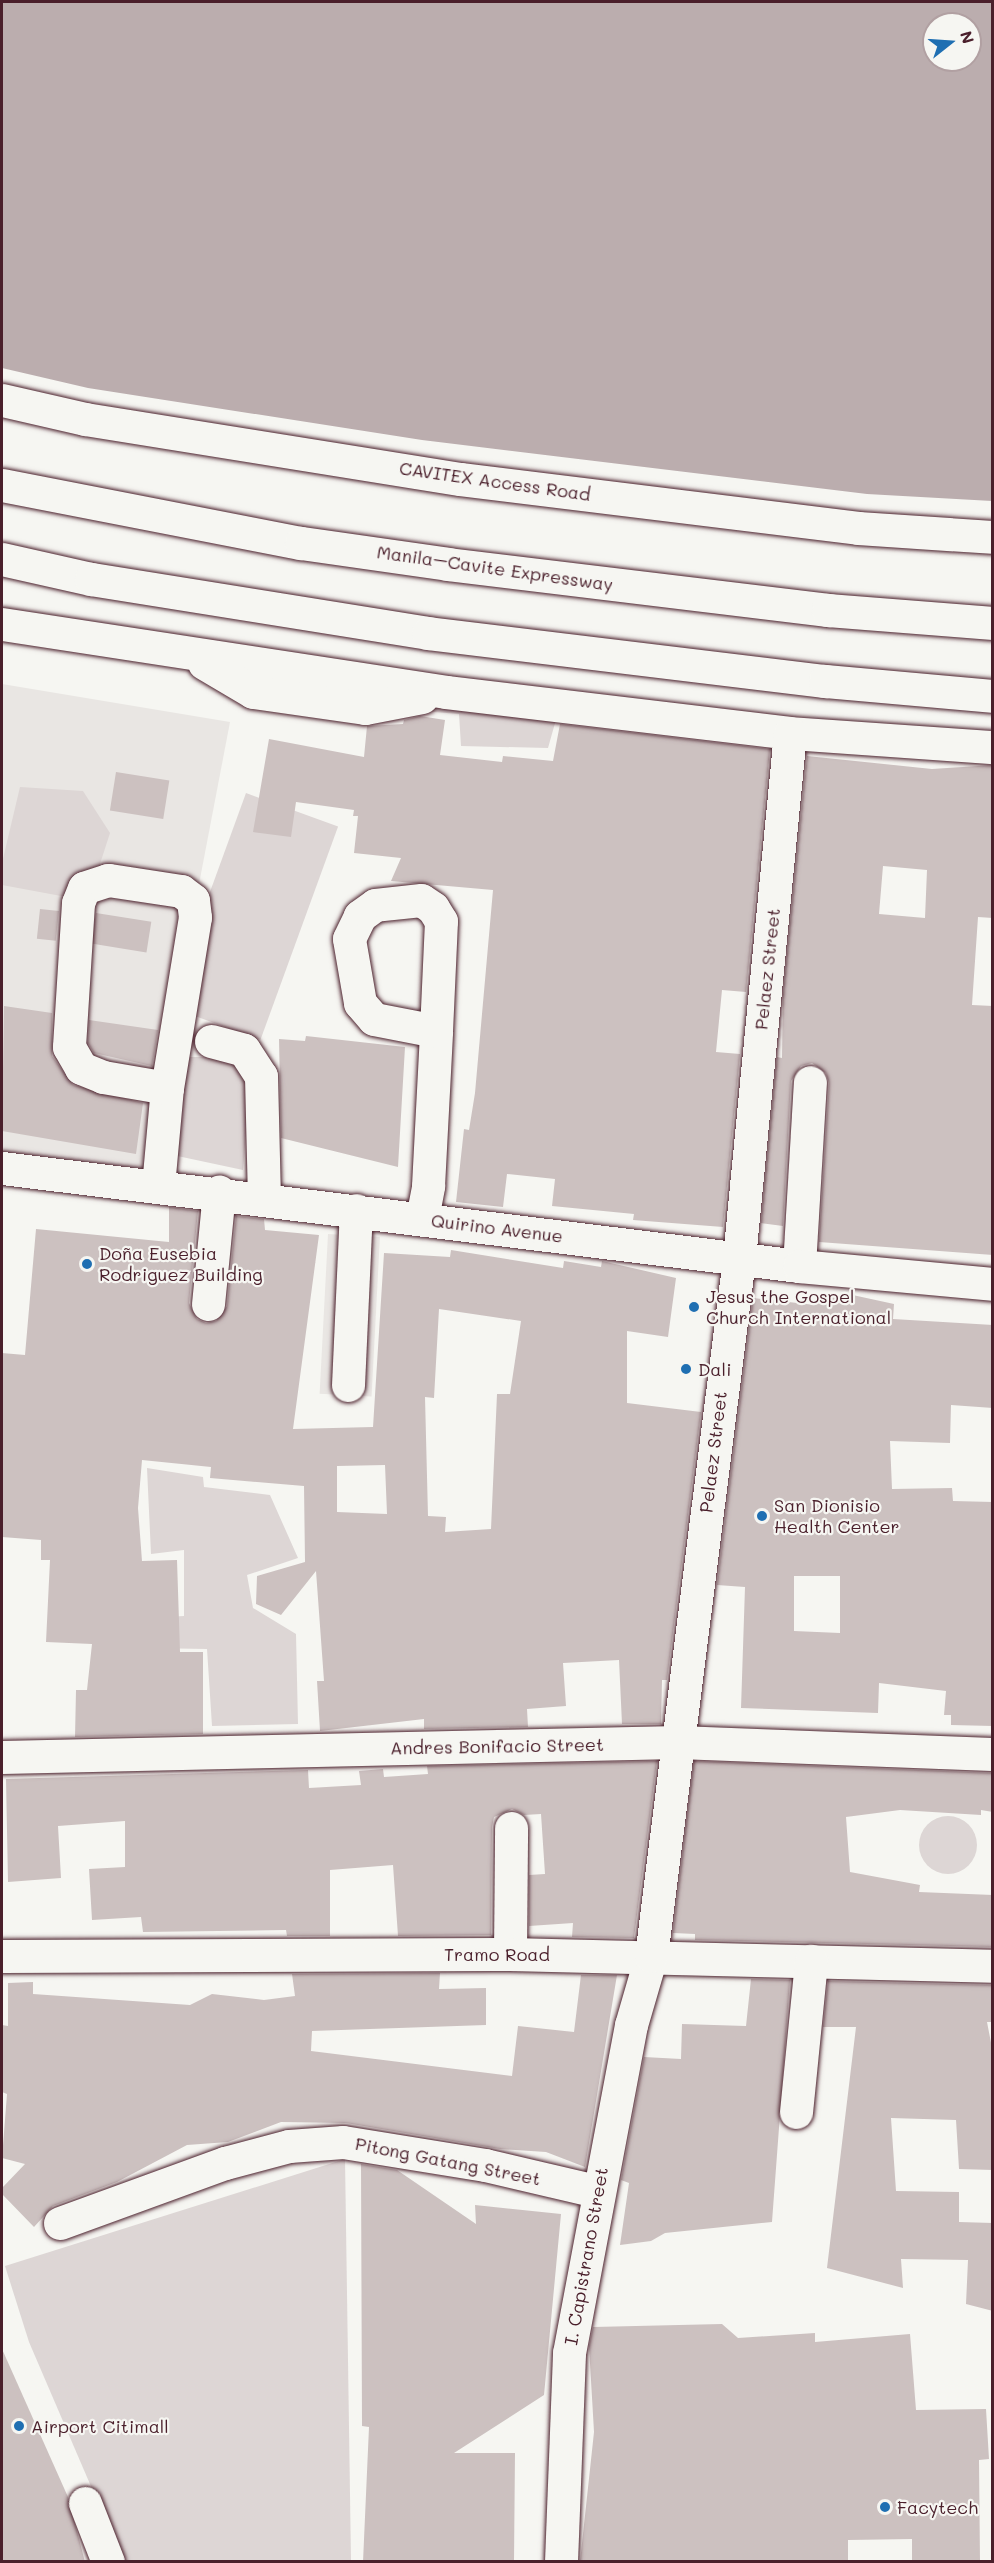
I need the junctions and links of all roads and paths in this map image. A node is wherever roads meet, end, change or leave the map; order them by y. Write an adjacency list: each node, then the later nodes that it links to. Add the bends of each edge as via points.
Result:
1 (2, 400): 3 (main road, CAVITEX Access Road, via 96,420 460,479 858,528)
2 (2, 485): 7 (main road, Manila–Cavite Expressway, via 301,543 448,564 828,610)
3 (993, 537)
4 (2, 559): 6 (main road)
5 (2, 572): 6 (main road)
6 (91, 579): 9 (main road, via 428,633 814,680)
7 (993, 623)
8 (2, 624): 10 (main road, via 190,655 254,692 347,706 365,708 446,692)
9 (993, 696)
10 (790, 733): 11 (main road); 22 (main road, Pelaez Street)
11 (993, 747)
12 (436, 1031): 21 (main road)
13 (211, 1041): 19 (main road, via 244,1050 261,1076)
14 (810, 1082): 23 (main road)
15 (167, 1088): 15 (main road, via 195,917 193,900 181,891 108,880 84,888 78,903 69,1047 81,1068 103,1077); 17 (main road)
16 (2, 1168): 17 (main road, Quirino Avenue)
17 (158, 1186): 18 (main road, Quirino Avenue)
18 (219, 1192): 19 (main road, Quirino Avenue); 25 (main road)
19 (264, 1198): 20 (main road, Quirino Avenue)
20 (356, 1210): 21 (main road, Quirino Avenue); 26 (main road)
21 (422, 1218): 22 (main road, Quirino Avenue)
22 (739, 1258): 23 (main road, Quirino Avenue); 27 (main road, Pelaez Street)
23 (798, 1266): 24 (main road, Quirino Avenue)
24 (993, 1284)
25 (208, 1304)
26 (348, 1385)
27 (678, 1742): 28 (main road, Andres Bonifacio Street); 29 (main road, Andres Bonifacio Street); 33 (main road, Pelaez Street)
28 (993, 1754)
29 (2, 1757)
30 (511, 1828): 31 (main road)
31 (510, 1954): 32 (main road, Tramo Road); 33 (main road, Tramo Road)
32 (2, 1956)
33 (651, 1956): 34 (main road, Tramo Road); 37 (main road, I. Capistrano Street, via 630,2025)
34 (812, 1961): 35 (main road, Tramo Road); 36 (main road)
35 (993, 1966)
36 (796, 2112)
37 (596, 2191): 38 (main road, Pitong Gatang Street, via 373,2144 333,2143 289,2146 225,2163); 41 (main road, I. Capistrano Street, via 568,2353)
38 (60, 2223)
39 (85, 2503): 40 (main road)
40 (108, 2562)
41 (561, 2562)

